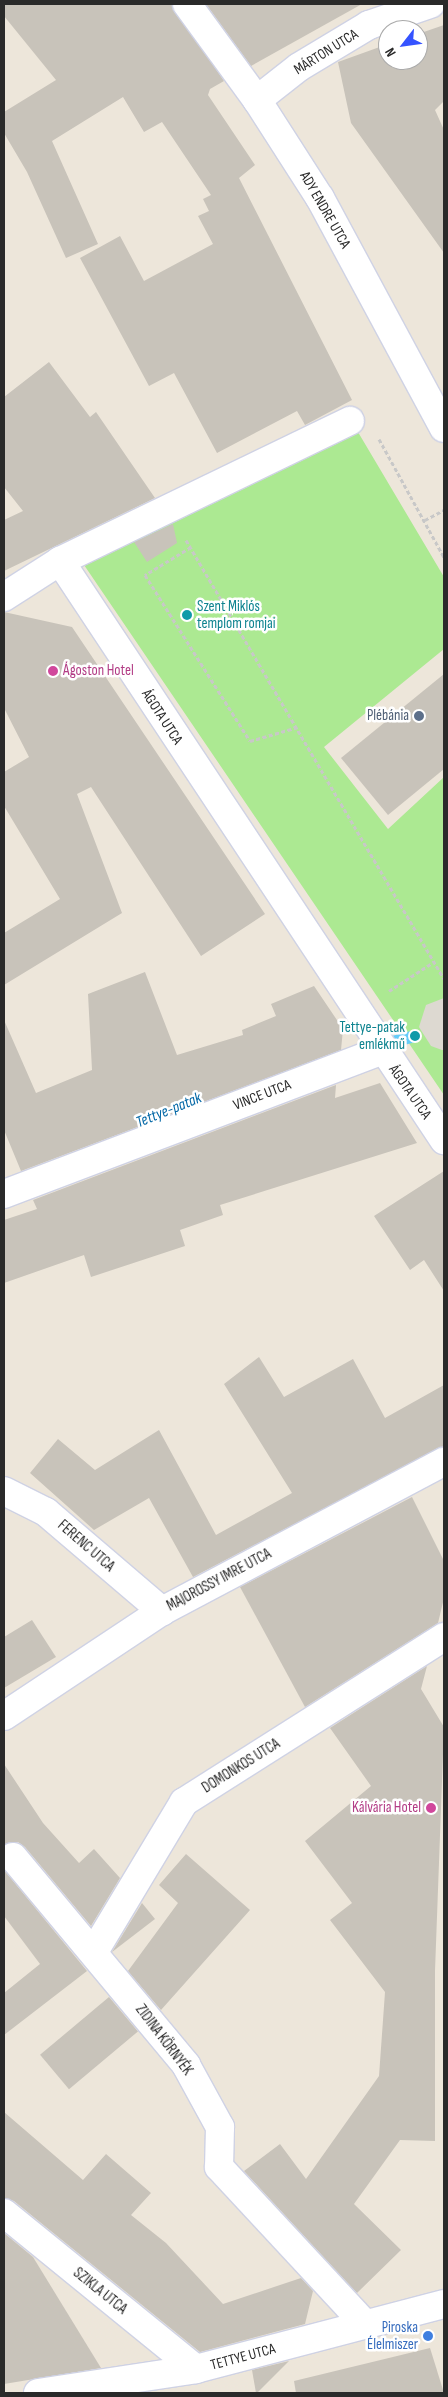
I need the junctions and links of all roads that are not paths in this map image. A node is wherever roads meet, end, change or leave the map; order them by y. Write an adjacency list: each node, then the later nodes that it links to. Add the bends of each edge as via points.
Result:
1 (187, 4): 3 (street, ADY ENDRE UTCA)
2 (430, 4): 3 (street, MÁRTON UTCA, via 369,25 299,67)
3 (257, 100): 5 (street, ADY ENDRE UTCA, via 320,198)
4 (350, 421): 6 (street)
5 (444, 428)
6 (60, 561): 7 (street); 8 (street, ÁGOTA UTCA)
7 (4, 597)
8 (381, 1051): 9 (street, ÁGOTA UTCA); 10 (street, VINCE UTCA)
9 (444, 1140)
10 (4, 1194)
11 (444, 1462): 13 (street, MAJOROSSY IMRE UTCA)
12 (4, 1491): 13 (street, FERENC UTCA, via 46,1512)
13 (162, 1611): 15 (street, MAJOROSSY IMRE UTCA)
14 (444, 1638): 17 (street, DOMONKOS UTCA, via 184,1802)
15 (4, 1716)
16 (13, 1857): 17 (street, ZIDINA KÖRNYÉK)
17 (95, 1950): 20 (street, ZIDINA KÖRNYÉK, via 186,2065 220,2127 219,2167)
18 (4, 2213): 21 (street, SZIKLA UTCA)
19 (444, 2304): 20 (street, TETTYE UTCA)
20 (364, 2323): 21 (street, TETTYE UTCA)
21 (196, 2369): 22 (street, TETTYE UTCA)
22 (38, 2393)

